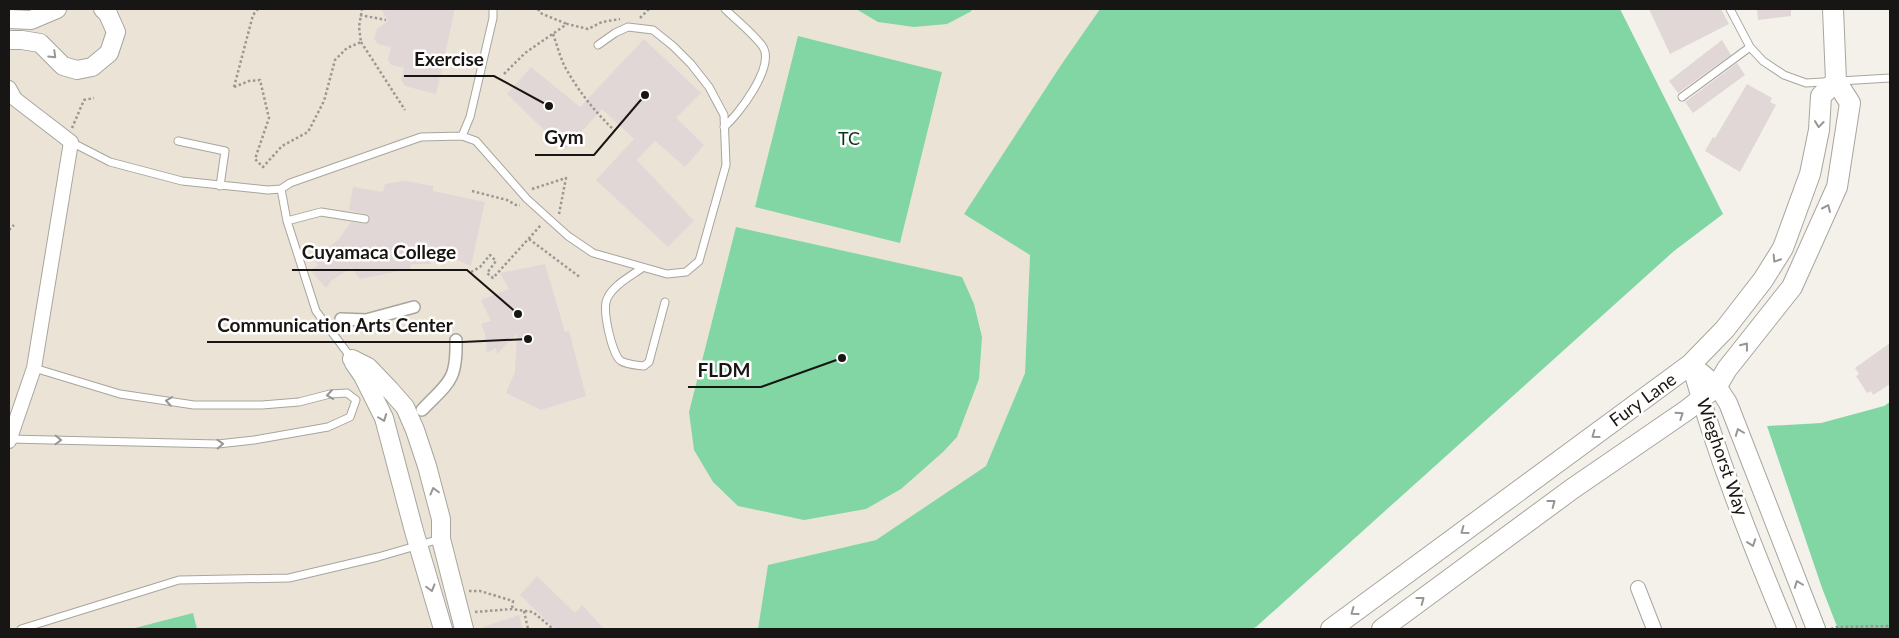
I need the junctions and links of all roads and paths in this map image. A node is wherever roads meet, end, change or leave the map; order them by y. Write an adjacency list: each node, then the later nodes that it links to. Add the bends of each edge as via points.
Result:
1 (57, 9): 15 (street, via 31,20)
2 (103, 9): 20 (street, one-way to 2, via 40,43 63,66 77,70 92,67 110,53 116,32)
3 (258, 9): 21 (path, via 253,15 234,86 260,80 269,118 255,159 263,167 282,146 308,132 324,100 335,60 346,48)
4 (362, 9): 11 (path)
5 (493, 9): 33 (lane, via 470,117)
6 (538, 9): 17 (path, via 540,13)
7 (649, 9): 14 (path)
8 (725, 9): 31 (lane, via 764,48 765,65 752,92 734,119)
9 (1730, 9): 23 (lane)
10 (1833, 9): 26 (main road)
11 (360, 15): 16 (path); 21 (path)
12 (626, 18): 17 (path, via 602,22 588,29)
13 (633, 18): 14 (path)
14 (640, 18): 18 (path)
15 (9, 19)
16 (386, 20)
17 (567, 24): 19 (path)
18 (638, 28): 22 (lane, via 628,27 615,32); 31 (lane, via 653,30 692,64 724,115)
19 (553, 34): 24 (path, via 525,53); 32 (path, via 564,66 596,113)
20 (9, 40)
21 (361, 42): 30 (path)
22 (598, 45)
23 (1750, 47): 26 (lane, via 1763,61 1784,75 1806,83); 28 (lane)
24 (504, 74)
25 (1890, 78): 26 (lane)
26 (1836, 81): 56 (main road, Fury Lane, one-way to 56, via 1821,96 1819,130 1810,174 1783,248 1725,329); 58 (main road, Fury Lane, one-way to 26, via 1792,287 1837,187 1850,103)
27 (9, 88): 34 (street, via 16,99)
28 (1682, 97)
29 (94, 98): 34 (path, via 84,100)
30 (405, 110)
31 (724, 127): 48 (lane, via 726,165 698,261 686,272 667,274)
32 (615, 132)
33 (462, 136): 37 (lane, via 421,137); 39 (lane, via 476,141)
34 (70, 138): 36 (lane, via 110,162 182,182); 57 (street)
35 (178, 141): 36 (lane, via 224,151)
36 (220, 186): 37 (lane)
37 (281, 189): 43 (lane)
38 (472, 191): 40 (path)
39 (522, 193): 41 (lane); 45 (path, via 566,178)
40 (520, 205)
41 (548, 217): 45 (lane); 47 (path)
42 (365, 219): 43 (lane, via 321,212)
43 (287, 221): 55 (lane, via 316,311)
44 (14, 225): 46 (path)
45 (558, 227): 48 (lane, via 593,253)
46 (9, 230)
47 (529, 239): 49 (path, via 493,278 487,273 496,261 490,255); 50 (path)
48 (642, 268): 51 (lane, via 607,299 605,312 614,352 621,361 644,366 649,362)
49 (471, 272)
50 (581, 278)
51 (665, 302)
52 (414, 307): 53 (street, via 366,320)
53 (341, 319)
54 (456, 340): 60 (street, via 456,361 450,382)
55 (352, 360): 62 (street, one-way to 55, via 441,518 427,466 405,406 368,367); 63 (street, one-way to 63, via 384,418)
56 (1691, 364): 58 (street, Wieghorst Way); 59 (street, Wieghorst Way); 76 (main road, Fury Lane, one-way to 76)
57 (34, 368): 61 (street); 61 (lane, one-way to 57, via 218,444 254,440 328,427 350,417 356,400 347,393 262,405 194,405 120,394)
58 (1717, 386): 59 (main road, Fury Lane); 80 (street, Wieghorst Way, one-way to 58, via 1728,403)
59 (1701, 399): 77 (main road, Fury Lane, one-way to 59, via 1572,488); 79 (street, Wieghorst Way, one-way to 79, via 1760,566)
60 (422, 410)
61 (9, 440)
62 (441, 539): 63 (lane); 64 (street)
63 (419, 546): 64 (street, via 433,553); 71 (lane, via 288,578 179,580); 72 (street, one-way to 72)
64 (452, 587): 73 (street)
65 (1638, 588): 78 (street)
66 (469, 598): 68 (path, via 467,591 480,592 513,601)
67 (472, 605): 68 (path, via 474,612)
68 (512, 609): 69 (path)
69 (524, 611): 74 (path); 75 (path, via 533,612)
70 (1890, 626): 81 (path)
71 (21, 629)
72 (443, 629)
73 (464, 629)
74 (528, 629)
75 (553, 629)
76 (1331, 629)
77 (1382, 629)
78 (1654, 629)
79 (1787, 629)
80 (1816, 629)
81 (1831, 629)

